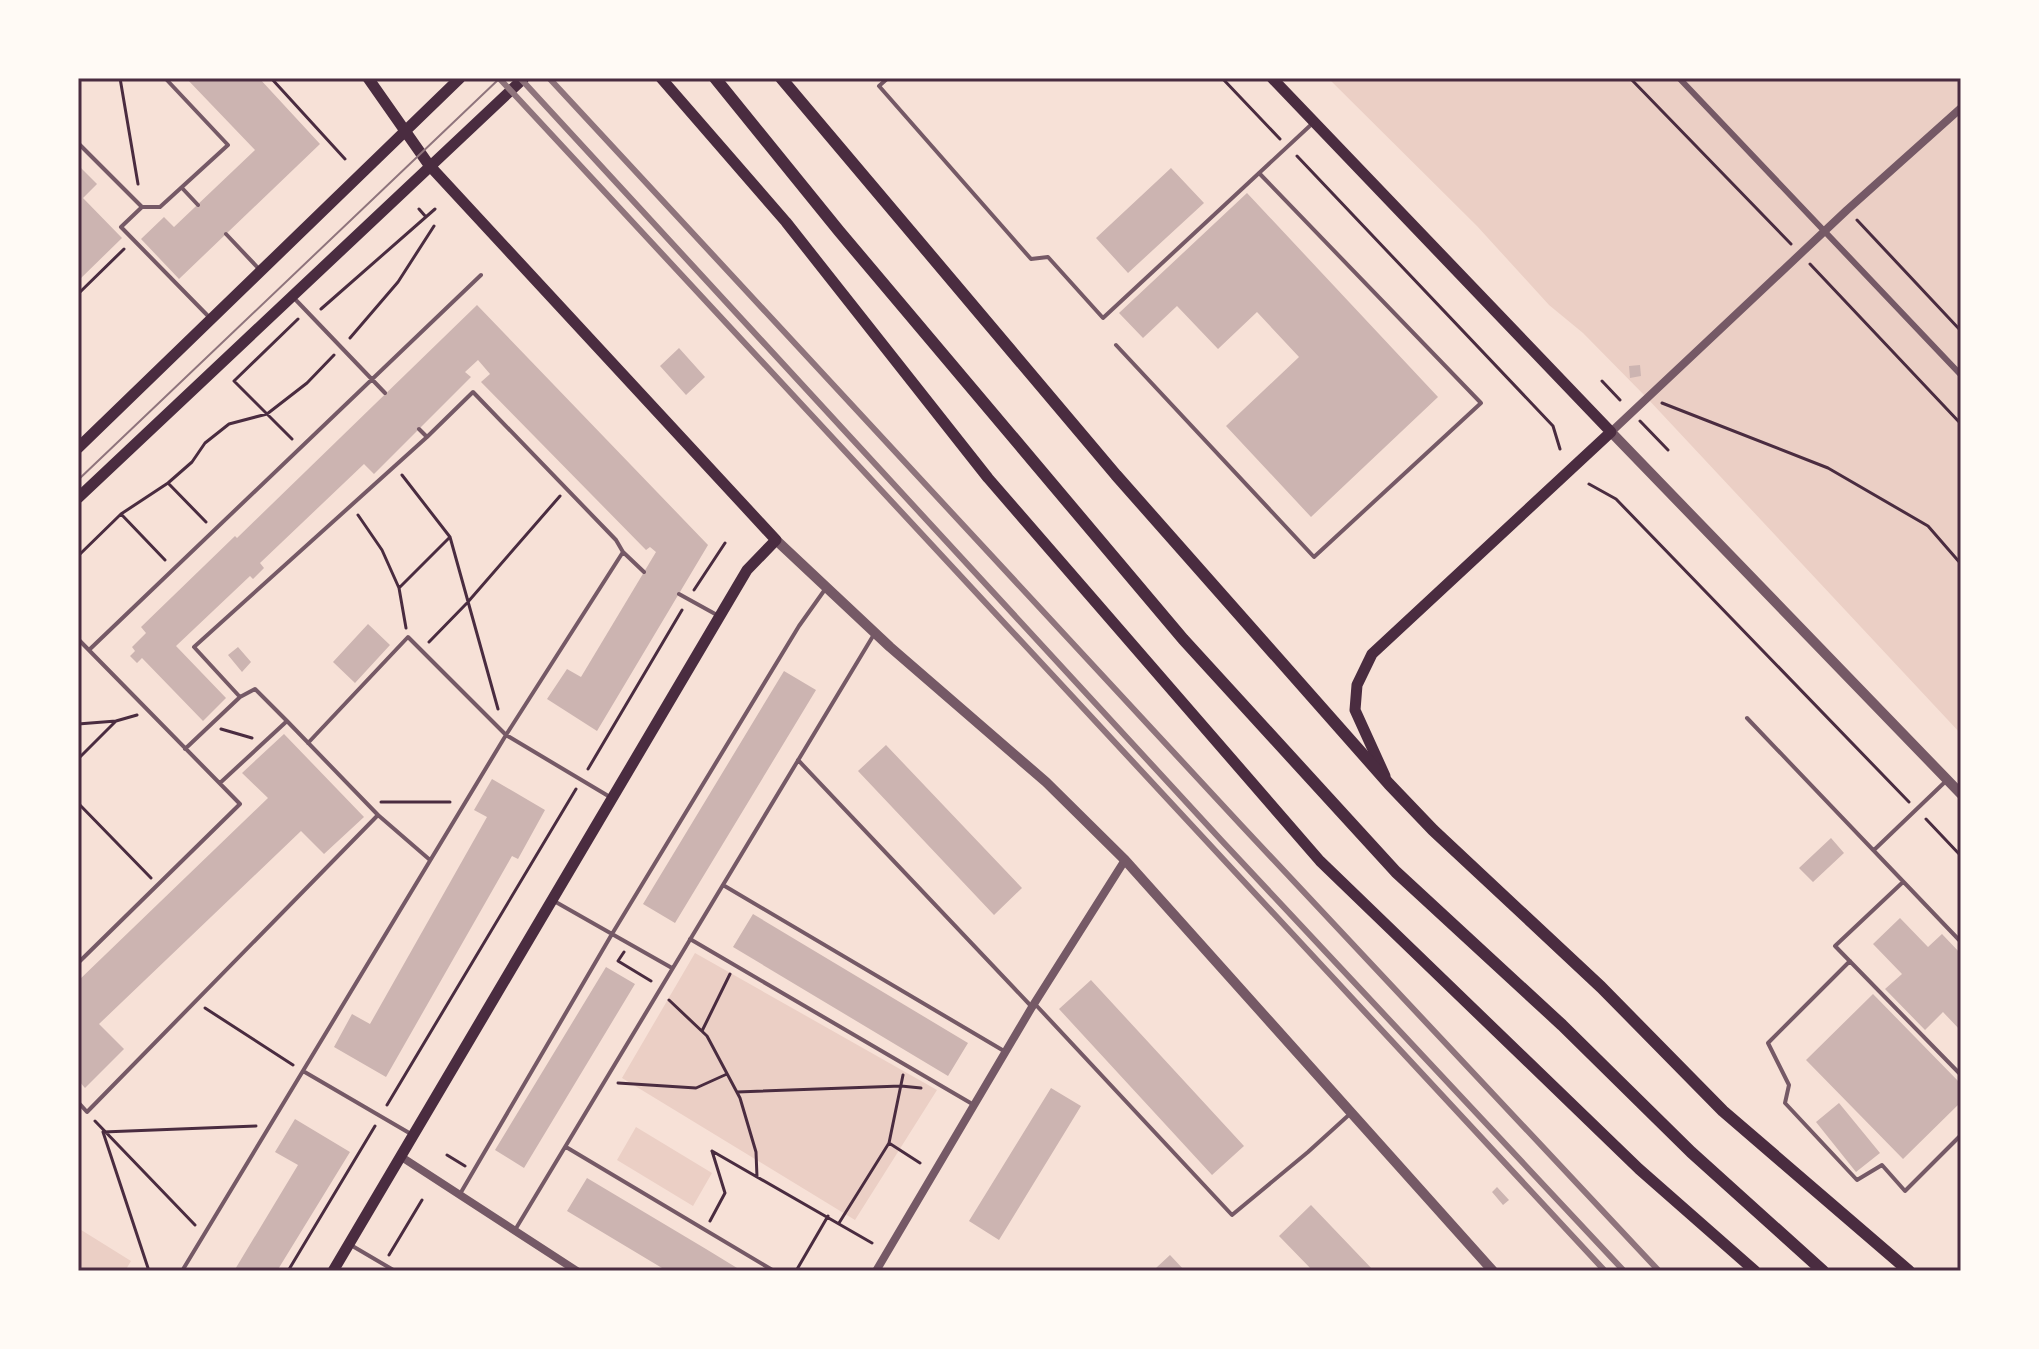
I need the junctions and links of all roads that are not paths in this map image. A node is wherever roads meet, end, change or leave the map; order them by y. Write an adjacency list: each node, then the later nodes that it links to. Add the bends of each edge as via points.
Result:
1 (165, 78): 17 (lane, via 228,145)
2 (368, 78): 13 (main road)
3 (460, 78): 13 (main road)
4 (524, 78): 15 (main road)
5 (661, 78): 90 (main road, via 786,222 988,478 1320,861 1639,1169)
6 (715, 78): 91 (main road, via 1163,616 1396,872)
7 (781, 78): 53 (main road, via 1116,475)
8 (888, 78): 16 (lane, via 879,86 1031,259 1048,257 1103,318)
9 (1272, 78): 12 (main road)
10 (1679, 78): 20 (street)
11 (1961, 108): 20 (street)
12 (1315, 122): 16 (lane); 31 (main road)
13 (404, 131): 15 (main road); 22 (main road)
14 (78, 143): 19 (lane)
15 (429, 165): 24 (main road); 35 (main road)
16 (1259, 173): 26 (lane, via 1481,403 1314,557)
17 (183, 189): 18 (lane); 19 (lane, via 160,207)
18 (198, 205)
19 (142, 207): 25 (lane, via 121,227)
20 (1825, 231): 27 (street); 31 (street)
21 (226, 234): 22 (lane)
22 (262, 272): 25 (main road)
23 (481, 275): 28 (lane)
24 (291, 295): 28 (lane); 34 (main road)
25 (212, 320): 33 (main road)
26 (1116, 345)
27 (1961, 375)
28 (372, 379): 29 (lane); 43 (lane)
29 (385, 393)
30 (419, 429): 32 (lane)
31 (1611, 432): 51 (street); 53 (main road, via 1372,654 1357,685 1355,710)
32 (427, 437): 36 (lane, via 473,392); 44 (lane, via 194,647)
33 (78, 448)
34 (78, 498)
35 (776, 540): 38 (street); 40 (main road, via 747,570)
36 (623, 552): 37 (lane); 47 (lane)
37 (644, 572)
38 (826, 588): 41 (street); 63 (lane)
39 (679, 594): 40 (lane)
40 (719, 617): 55 (main road)
41 (875, 633): 50 (lane); 59 (street, via 1046,782)
42 (78, 639): 43 (lane)
43 (89, 650): 49 (lane)
44 (240, 697): 46 (lane, via 255,689); 49 (lane)
45 (1747, 718): 57 (lane)
46 (287, 721): 48 (lane); 52 (lane)
47 (506, 735): 48 (lane, via 408,637); 55 (lane); 58 (lane)
48 (308, 743): 56 (lane)
49 (185, 749): 52 (lane)
50 (798, 760): 61 (lane); 69 (lane)
51 (1947, 780): 54 (street); 57 (lane)
52 (220, 784): 67 (lane, via 240,804)
53 (1389, 784): 92 (main road, via 1723,1111)
54 (1961, 794)
55 (612, 798): 62 (main road)
56 (378, 815): 58 (lane); 73 (lane, via 87,1112)
57 (1873, 850): 60 (lane)
58 (430, 860): 71 (lane)
59 (1125, 860): 69 (street); 75 (street)
60 (1903, 882): 65 (lane); 66 (lane, via 1835,946)
61 (723, 885): 64 (lane); 70 (lane)
62 (552, 900): 63 (lane); 76 (main road)
63 (612, 934): 68 (lane); 80 (lane)
64 (690, 939): 68 (lane); 74 (lane)
65 (1961, 942)
66 (1850, 961): 72 (lane); 77 (lane, via 1768,1043 1789,1085 1785,1103 1857,1180 1882,1165 1905,1191)
67 (78, 963)
68 (673, 968): 78 (lane)
69 (1034, 1006): 70 (street); 75 (lane, via 1232,1215)
70 (1006, 1052): 74 (street)
71 (303, 1071): 76 (lane); 84 (lane)
72 (1961, 1075)
73 (78, 1102)
74 (974, 1105): 89 (street)
75 (1352, 1111): 83 (street)
76 (413, 1135): 79 (main road)
77 (1961, 1135)
78 (565, 1146): 81 (lane); 88 (lane)
79 (400, 1156): 80 (street); 82 (main road)
80 (460, 1194): 81 (street)
81 (515, 1230): 87 (street)
82 (349, 1244): 85 (main road); 86 (lane)
83 (1487, 1268)
84 (182, 1271)
85 (333, 1271)
86 (395, 1271)
87 (577, 1271)
88 (774, 1271)
89 (876, 1271)
90 (1755, 1271)
91 (1823, 1271)
92 (1909, 1271)

